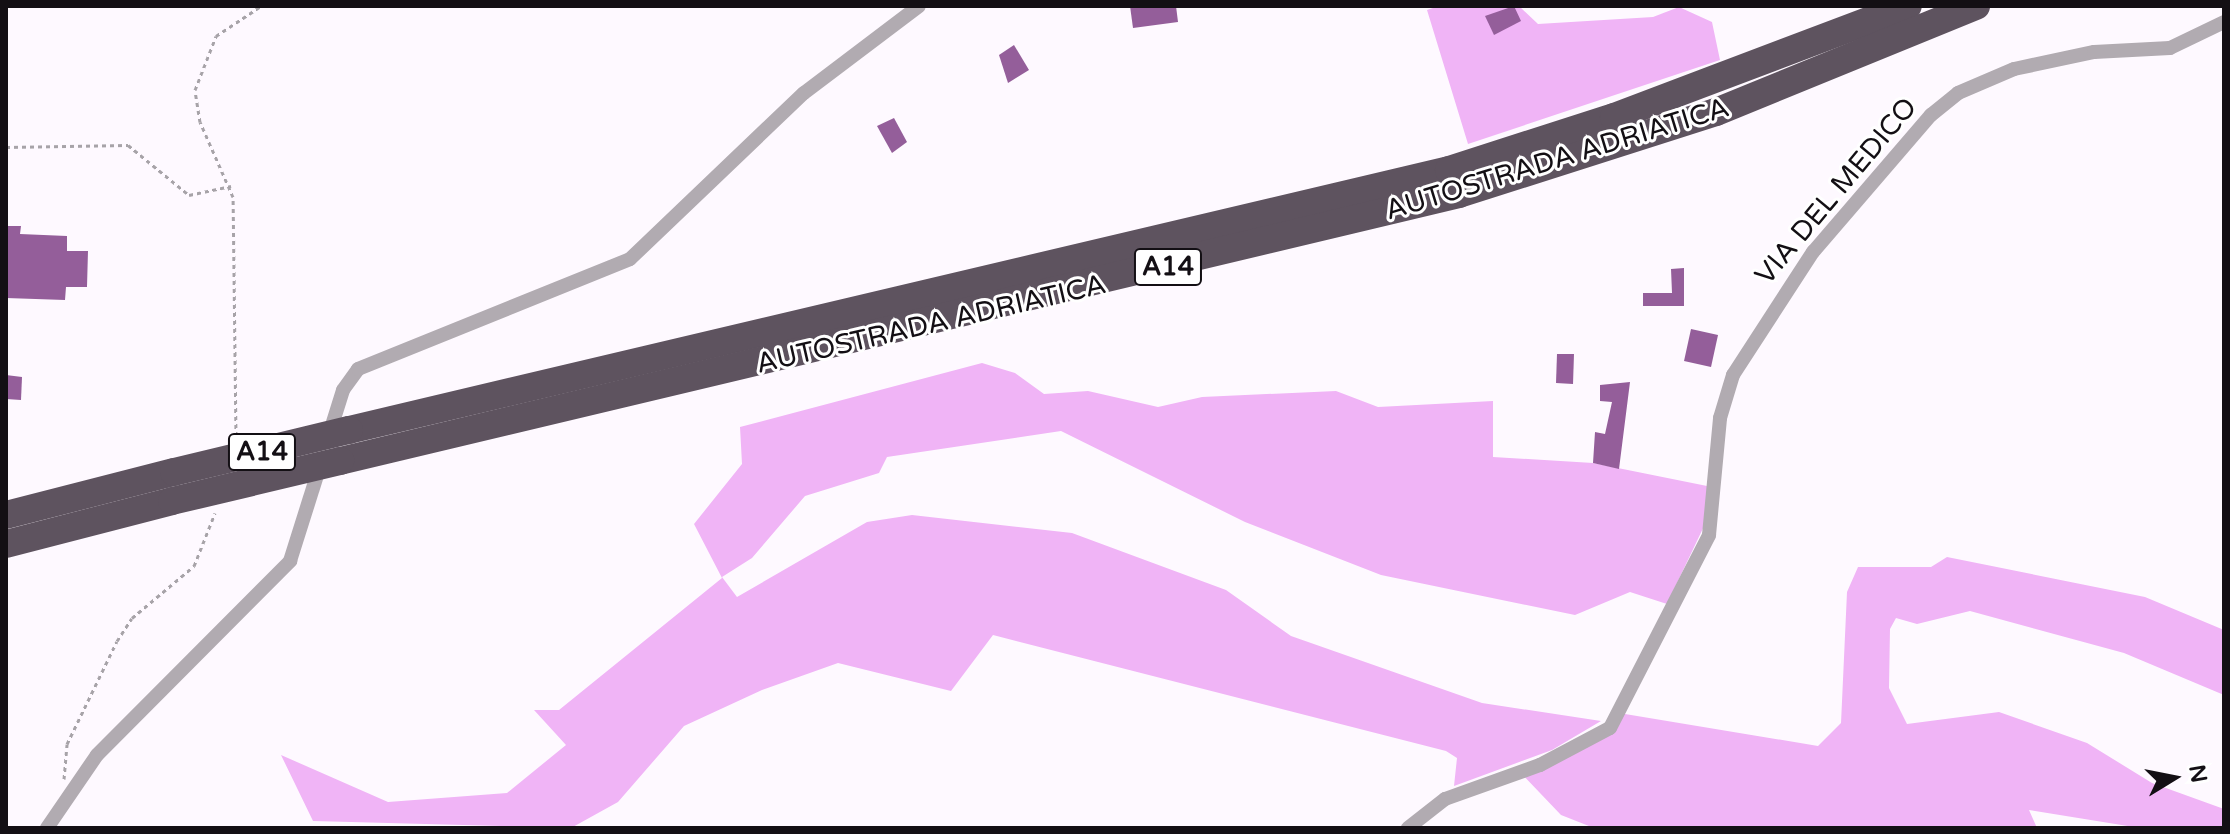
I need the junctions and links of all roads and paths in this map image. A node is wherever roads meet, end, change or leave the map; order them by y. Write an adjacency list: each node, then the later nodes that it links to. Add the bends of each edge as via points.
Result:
1 (261, 6): 7 (path, via 216,36 196,77 200,122)
2 (919, 6): 12 (street, via 804,93 630,259 358,369 337,405 290,561)
3 (1908, 6): 10 (highway, AUTOSTRADA ADRIATICA / A14, bridge, via 1614,117 1449,170)
4 (1976, 6): 11 (highway, AUTOSTRADA ADRIATICA / A14, bridge, via 1716,112 1459,194)
5 (2224, 22): 14 (street, VIA DEL MEDICO, via 2170,48 2094,52 2014,69 1958,93 1931,115 1813,252 1738,366 1720,418 1709,535 1610,728 1540,765 1445,799)
6 (6, 147): 7 (path, via 128,145 189,195)
7 (231, 186): 8 (path)
8 (232, 451)
9 (218, 503): 12 (path, via 194,566 132,618 110,655 63,758)
10 (6, 515)
11 (6, 544)
12 (70, 788): 13 (street)
13 (47, 828)
14 (1408, 828)

